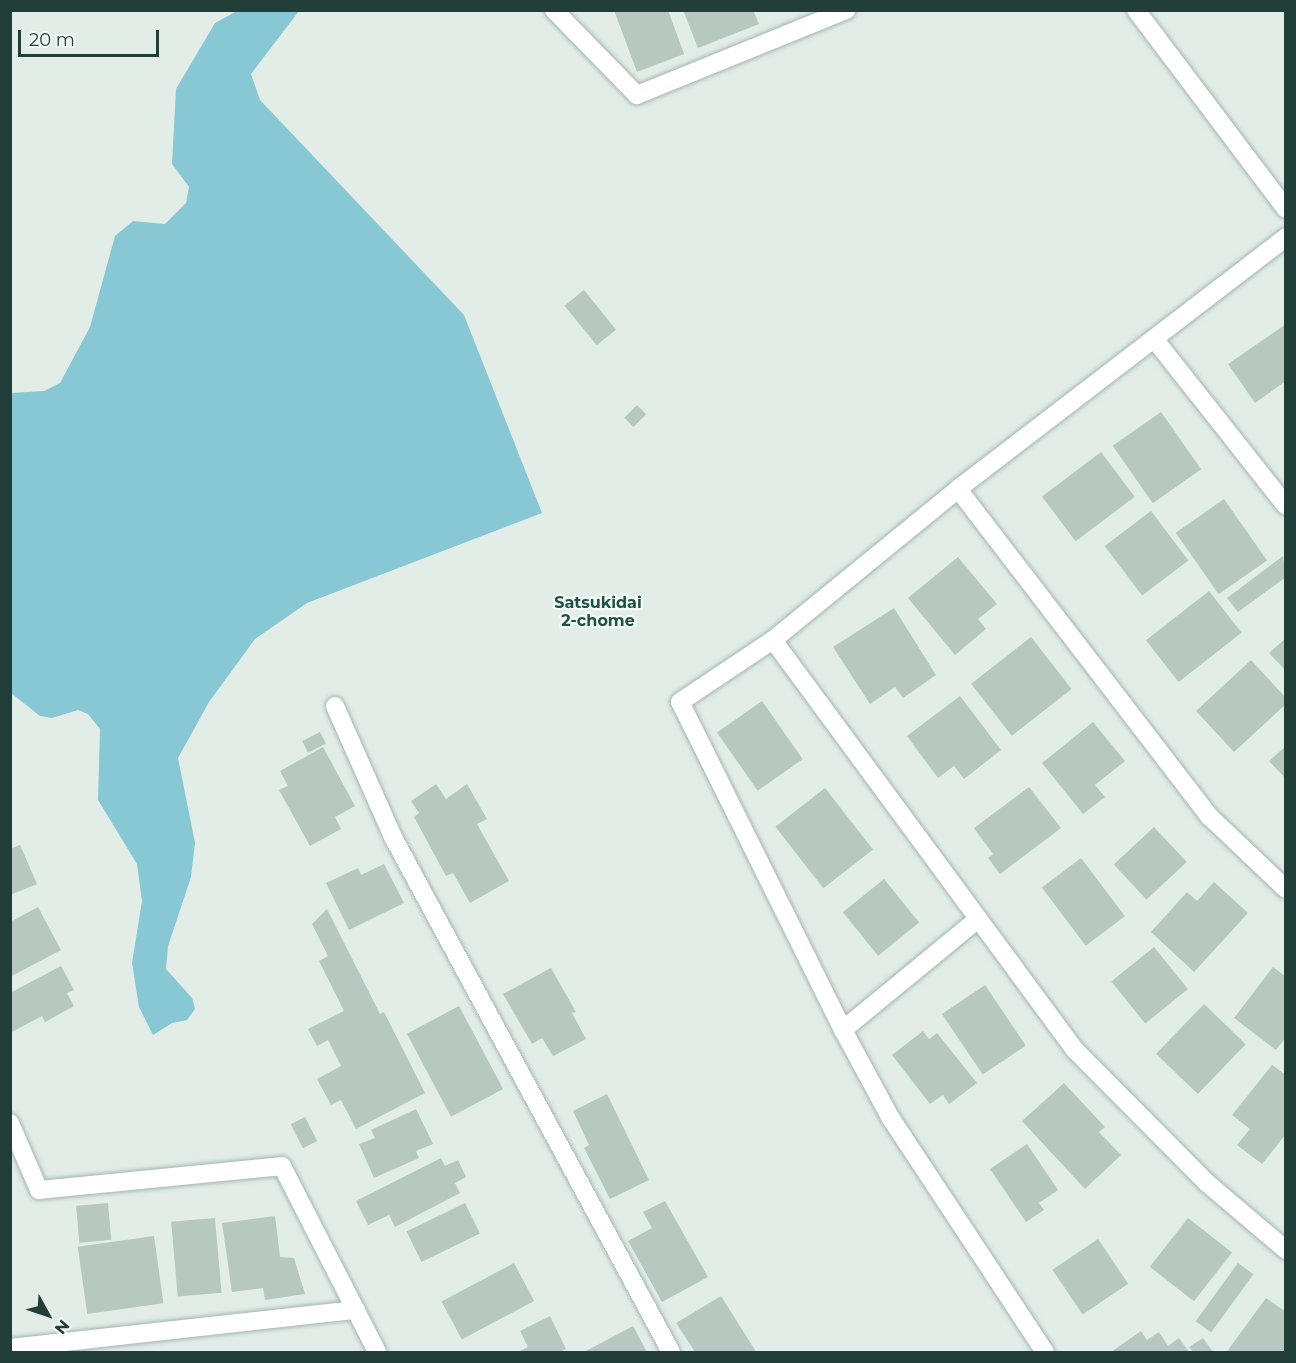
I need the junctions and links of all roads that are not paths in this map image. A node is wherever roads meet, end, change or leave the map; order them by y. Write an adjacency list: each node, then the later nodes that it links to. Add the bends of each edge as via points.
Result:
1 (554, 10): 2 (street, via 637,94)
2 (846, 10)
3 (1136, 10): 4 (street)
4 (1286, 209)
5 (1286, 237): 6 (street)
6 (1155, 340): 7 (street); 8 (street)
7 (958, 489): 9 (street); 11 (street, via 1210,817)
8 (1286, 506)
9 (773, 640): 12 (street); 13 (street, via 681,702)
10 (335, 706): 19 (street, via 394,839)
11 (1286, 889)
12 (978, 919): 13 (street); 15 (street, via 1075,1050 1207,1183)
13 (843, 1030): 20 (street, via 890,1117)
14 (10, 1123): 16 (street, via 39,1190 282,1166)
15 (1286, 1250)
16 (356, 1310): 17 (street); 18 (street)
17 (10, 1348)
18 (377, 1353)
19 (671, 1353)
20 (1045, 1353)

